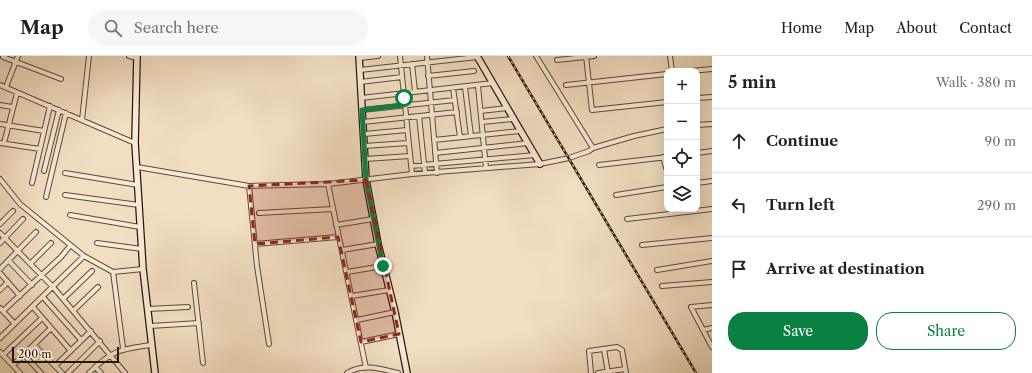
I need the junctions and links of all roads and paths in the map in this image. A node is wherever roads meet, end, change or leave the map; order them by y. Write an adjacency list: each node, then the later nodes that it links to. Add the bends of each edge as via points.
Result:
1 (18, 56): 16 (street)
2 (89, 56): 62 (street)
3 (129, 56): 12 (street)
4 (378, 56): 13 (street)
5 (400, 56): 19 (street)
6 (427, 56): 17 (street)
7 (536, 56): 83 (street)
8 (586, 56): 9 (street); 15 (street); 31 (street)
9 (594, 56)
10 (670, 56): 20 (street)
11 (3, 57): 16 (street)
12 (137, 57): 79 (street)
13 (359, 57): 22 (street)
14 (477, 57): 17 (street); 30 (street)
15 (557, 60)
16 (16, 62): 28 (street); 35 (street)
17 (427, 63): 18 (street); 26 (street)
18 (412, 64): 19 (street); 39 (street)
19 (401, 65): 22 (street); 27 (street)
20 (672, 68)
21 (712, 69): 23 (street)
22 (360, 70): 29 (street)
23 (700, 70)
24 (474, 71): 26 (street)
25 (664, 74): 31 (street)
26 (428, 76): 38 (street)
27 (402, 77): 29 (street); 40 (street)
28 (61, 79)
29 (360, 82): 43 (street)
30 (493, 83): 34 (street); 52 (street)
31 (589, 83): 33 (street); 47 (street, via 591,108 594,110)
32 (0, 85): 35 (street)
33 (566, 85)
34 (478, 86): 36 (street); 55 (street)
35 (6, 87): 41 (street)
36 (465, 87): 37 (street); 75 (street)
37 (453, 88): 38 (street); 45 (street)
38 (430, 89): 39 (street); 46 (street)
39 (415, 91): 40 (street)
40 (403, 92): 43 (street); 49 (street)
41 (16, 93): 50 (street); 51 (street)
42 (712, 97): 44 (street)
43 (361, 98): 54 (street)
44 (700, 98)
45 (455, 100): 46 (street); 56 (street)
46 (431, 102): 49 (street); 58 (street)
47 (664, 102)
48 (0, 105): 51 (street)
49 (404, 105): 54 (street); 60 (street)
50 (50, 106): 53 (street); 71 (street)
51 (12, 107): 67 (street)
52 (507, 108): 55 (street); 61 (street)
53 (59, 110): 57 (street); 101 (street)
54 (362, 110): 63 (street)
55 (480, 111): 64 (street)
56 (456, 112): 58 (street); 76 (street)
57 (66, 113): 62 (street); 117 (street)
58 (432, 115): 59 (street); 77 (street)
59 (419, 116): 60 (street); 98 (street)
60 (406, 118): 63 (street); 69 (street)
61 (513, 119): 64 (street); 72 (street)
62 (82, 120): 79 (street)
63 (363, 122): 73 (street)
64 (482, 122): 74 (street)
65 (0, 124): 67 (street)
66 (712, 124): 68 (street)
67 (8, 125): 71 (street); 78 (street)
68 (700, 125)
69 (407, 130): 73 (street); 80 (street)
70 (664, 130): 83 (street)
71 (44, 131): 85 (street)
72 (520, 131): 74 (street); 81 (street)
73 (364, 134): 82 (street)
74 (483, 135): 75 (street); 84 (street)
75 (471, 136): 76 (street)
76 (460, 137): 77 (street)
77 (434, 140): 87 (street)
78 (2, 143): 85 (street)
79 (135, 143): 99 (street)
80 (408, 143): 82 (street); 90 (street)
81 (528, 143): 84 (street); 89 (street)
82 (364, 146): 92 (street)
83 (594, 147): 94 (street, via 569,158)
84 (484, 148): 87 (street); 93 (street)
85 (40, 149): 109 (street)
86 (712, 151): 88 (street)
87 (435, 153): 95 (street)
88 (700, 153)
89 (535, 155): 93 (street); 94 (street)
90 (410, 156): 92 (street); 97 (street)
91 (664, 157): 96 (street)
92 (365, 159): 107 (street)
93 (486, 160): 95 (street); 100 (street)
94 (540, 164): 100 (street)
95 (436, 165): 98 (street); 102 (street)
96 (600, 165)
97 (411, 166): 98 (street); 105 (street)
98 (424, 166): 104 (street)
99 (137, 167): 112 (street); 113 (street)
100 (486, 168): 102 (street)
101 (44, 171)
102 (437, 172): 104 (street)
103 (65, 173): 112 (street)
104 (425, 173): 105 (street)
105 (412, 174): 107 (street)
106 (0, 179): 143 (street, via 20,204)
107 (366, 180): 111 (street); 127 (street)
108 (712, 181): 110 (street)
109 (32, 183)
110 (700, 183)
111 (328, 184): 113 (street); 119 (street)
112 (138, 185): 118 (street)
113 (249, 186): 140 (street)
114 (664, 188): 116 (street)
115 (65, 195): 118 (street)
116 (616, 195)
117 (46, 197)
118 (139, 205): 131 (street)
119 (333, 209): 124 (street); 130 (street)
120 (700, 210): 121 (street)
121 (712, 210)
122 (13, 211): 129 (street)
123 (679, 212): 128 (street)
124 (259, 213)
125 (70, 215): 131 (street)
126 (23, 219): 135 (street)
127 (373, 219): 130 (street); 141 (street)
128 (627, 219)
129 (0, 224)
130 (336, 225): 134 (street)
131 (140, 227): 144 (street)
132 (36, 232): 146 (street)
133 (0, 233): 135 (street)
134 (338, 237): 140 (street); 145 (street)
135 (5, 238): 137 (street); 146 (street)
136 (712, 238): 142 (street)
137 (0, 243)
138 (51, 243): 150 (street)
139 (97, 243): 144 (street)
140 (255, 244): 195 (street)
141 (378, 244): 145 (street); 151 (street)
142 (642, 245)
143 (70, 246): 147 (street); 159 (street)
144 (142, 249): 153 (street)
145 (342, 250): 157 (street)
146 (18, 251): 148 (street); 150 (street)
147 (84, 256): 156 (street); 164 (street)
148 (9, 261): 152 (street); 163 (street)
149 (712, 261): 154 (street)
150 (30, 264): 159 (street)
151 (383, 266): 157 (street); 168 (street)
152 (0, 269)
153 (143, 269): 156 (street); 176 (street)
154 (657, 270)
155 (92, 271): 172 (street)
156 (113, 272): 199 (street)
157 (347, 272): 170 (street)
158 (0, 273): 160 (street)
159 (42, 275): 163 (street); 164 (street)
160 (8, 282): 167 (street); 169 (street)
161 (194, 282): 182 (street)
162 (712, 282): 165 (street)
163 (32, 285): 169 (street)
164 (53, 286): 171 (street); 172 (street)
165 (662, 286)
166 (98, 287): 178 (street)
167 (0, 290)
168 (389, 290): 170 (street); 179 (street)
169 (20, 296): 177 (street)
170 (352, 296): 181 (street)
171 (43, 297): 174 (street); 192 (street)
172 (64, 298): 178 (street)
173 (712, 306): 188 (street, via 691,307)
174 (32, 307): 180 (street); 183 (street)
175 (188, 307): 176 (street)
176 (148, 309): 184 (street)
177 (2, 310): 183 (street)
178 (74, 310): 189 (street)
179 (395, 312): 181 (street); 190 (street)
180 (42, 318): 185 (street); 202 (street)
181 (357, 320): 194 (street)
182 (199, 323): 184 (street); 205 (street)
183 (14, 324): 191 (street)
184 (150, 326): 197 (street)
185 (51, 328): 196 (street); 201 (street)
186 (712, 328): 188 (street)
187 (0, 330): 191 (street)
188 (703, 330): 198 (street)
189 (91, 331): 192 (street); 193 (street)
190 (399, 334): 194 (street); 222 (street)
191 (2, 336)
192 (81, 340): 201 (street)
193 (100, 341): 204 (street); 215 (street)
194 (361, 342): 209 (street)
195 (269, 344)
196 (34, 345): 203 (street); 207 (street)
197 (152, 345): 199 (street); 219 (street)
198 (712, 347)
199 (123, 348): 204 (street)
200 (604, 349): 210 (street, via 621,348); 211 (street); 223 (street, via 588,352)
201 (71, 351): 207 (street)
202 (2, 353): 206 (street)
203 (24, 355): 206 (street); 213 (street)
204 (109, 355): 208 (street); 218 (street)
205 (203, 362)
206 (13, 365): 212 (street)
207 (55, 366): 214 (street)
208 (95, 367): 216 (street); 217 (street)
209 (366, 368): 220 (street); 221 (street, via 381,368)
210 (626, 371): 211 (street)
211 (608, 372): 224 (street)
212 (20, 373)
213 (41, 373)
214 (62, 373)
215 (68, 373)
216 (89, 373)
217 (101, 373)
218 (125, 373)
219 (155, 373)
220 (347, 373)
221 (398, 373)
222 (407, 373)
223 (591, 373)
224 (598, 373)

